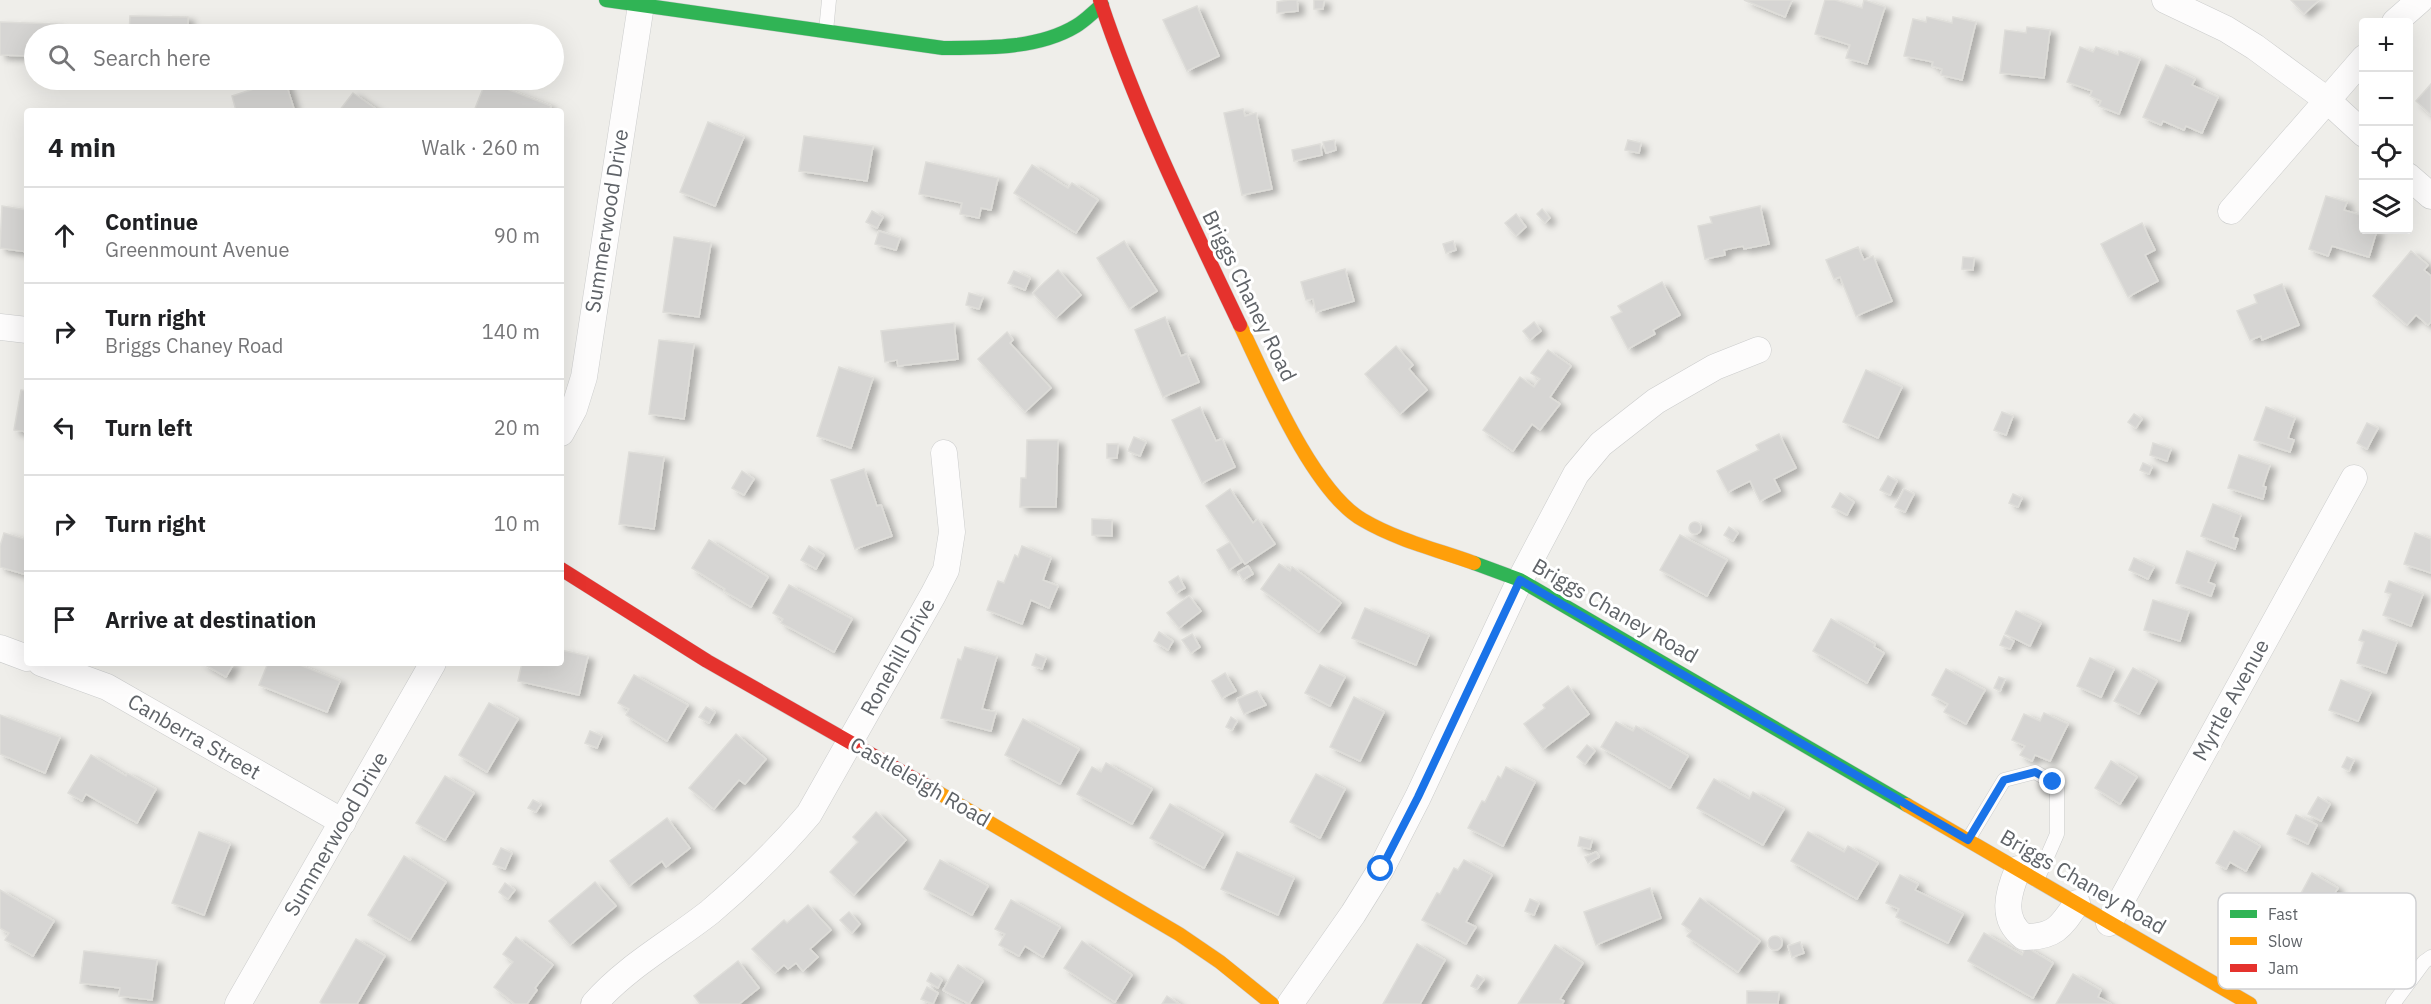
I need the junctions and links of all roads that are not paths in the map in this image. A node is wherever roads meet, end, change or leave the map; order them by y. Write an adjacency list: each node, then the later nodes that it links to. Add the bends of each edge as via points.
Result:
1 (606, 0): 6 (main road)
2 (829, 0): 8 (lane)
3 (2165, 0): 10 (street, via 2226,29)
4 (2420, 0): 7 (street)
5 (1106, 1): 8 (main road, via 1074,27 1043,39 996,46 943,48); 22 (main road, Briggs Chaney Road, via 1119,57 1175,190 1286,420 1319,475 1362,520)
6 (641, 3): 8 (main road); 18 (street, Summerwood Drive, via 584,377)
7 (2400, 18)
8 (826, 31)
9 (2359, 64): 10 (street)
10 (2327, 100): 11 (street); 14 (street)
11 (2359, 129)
12 (2413, 180): 13 (street)
13 (2431, 196)
14 (2231, 211)
15 (0, 327): 16 (street)
16 (24, 330)
17 (1758, 350): 22 (street, via 1715,367 1656,401 1601,444 1561,499)
18 (564, 427)
19 (944, 453): 27 (street, Ronehill Drive, via 952,532 946,570)
20 (2354, 478): 32 (street, Myrtle Avenue)
21 (564, 570): 27 (main road, Castleleigh Road, via 707,661)
22 (1520, 580): 29 (main road, Briggs Chaney Road); 41 (street, via 1381,869)
23 (0, 648): 24 (street)
24 (24, 657)
25 (48, 666): 28 (street, Canberra Street, via 107,687)
26 (431, 666): 28 (street, Summerwood Drive)
27 (851, 741): 39 (street, Ronehill Drive, via 808,814 791,835 711,910); 40 (main road, Castleleigh Road, via 1179,934)
28 (343, 822): 38 (street, Summerwood Drive)
29 (1968, 840): 30 (main road, Briggs Chaney Road); 30 (lane, via 2004,780 2035,772 2053,782 2057,788 2057,834)
30 (2028, 874): 31 (main road, Briggs Chaney Road); 31 (street, via 2009,890 2008,905 2014,930 2024,937 2049,934 2061,927)
31 (2077, 903): 32 (main road, Briggs Chaney Road)
32 (2109, 923): 35 (main road, Briggs Chaney Road)
33 (2431, 957): 34 (lane)
34 (2416, 973)
35 (2218, 986)
36 (2224, 989): 42 (main road, Briggs Chaney Road)
37 (2404, 989): 43 (lane)
38 (238, 1004)
39 (594, 1004)
40 (1272, 1004)
41 (1290, 1004)
42 (2250, 1004)
43 (2393, 1004)

